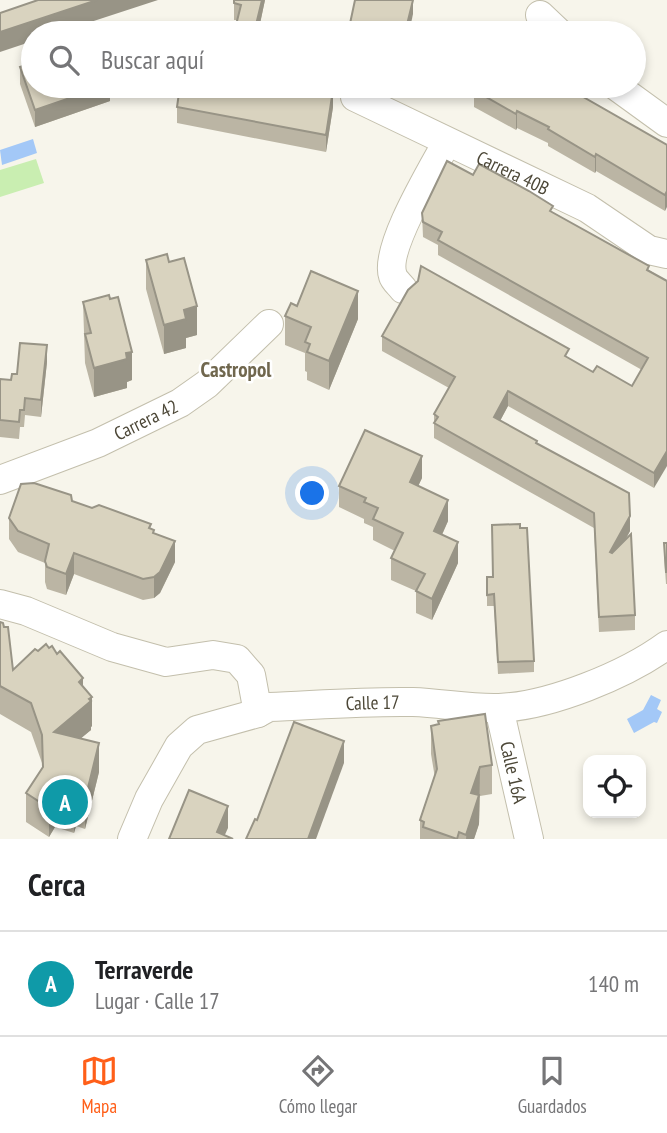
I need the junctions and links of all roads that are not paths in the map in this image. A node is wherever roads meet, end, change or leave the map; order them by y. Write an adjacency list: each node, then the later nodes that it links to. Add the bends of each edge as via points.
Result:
1 (357, 98): 4 (street, Carrera 40B)
2 (633, 98): 3 (street)
3 (667, 123)
4 (447, 142): 5 (street, Carrera 40B, via 587,208 649,250); 6 (street, via 399,234 393,277)
5 (667, 254)
6 (403, 289)
7 (269, 324): 8 (street, Carrera 42, via 180,404 98,443)
8 (0, 480)
9 (0, 604): 12 (street, via 111,647 166,662 213,655 237,659 250,675)
10 (667, 645): 11 (street, Calle 17, via 644,662 603,680 551,698)
11 (499, 708): 12 (street, Calle 17, via 414,702 269,707); 14 (street, Calle 16A)
12 (258, 713): 13 (street, Calle 17, via 197,730 180,746)
13 (132, 839)
14 (529, 839)

